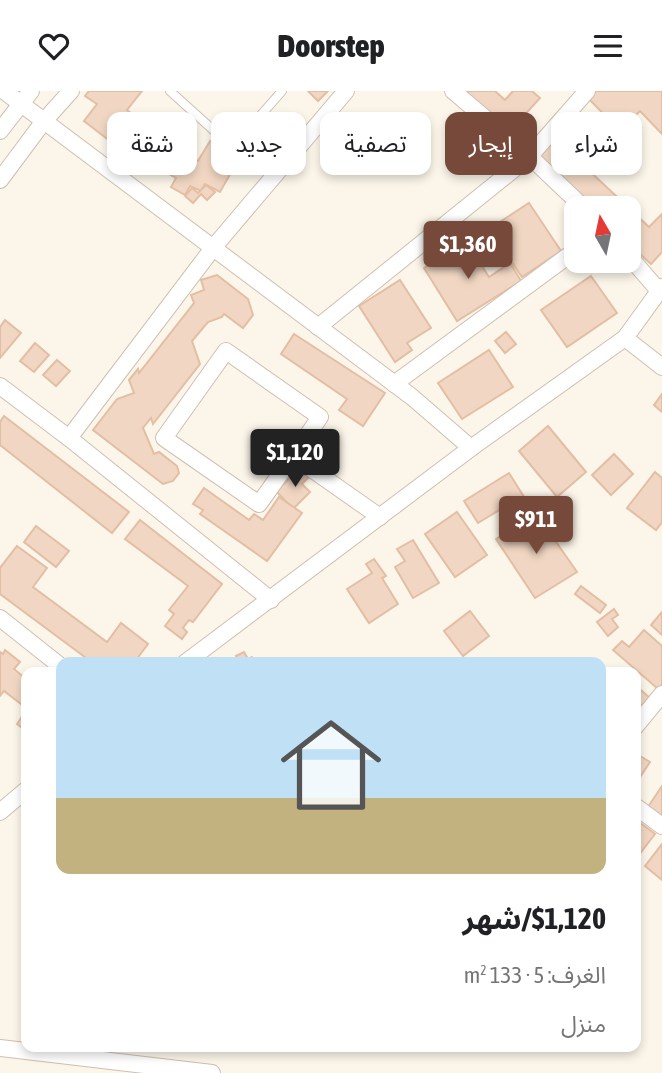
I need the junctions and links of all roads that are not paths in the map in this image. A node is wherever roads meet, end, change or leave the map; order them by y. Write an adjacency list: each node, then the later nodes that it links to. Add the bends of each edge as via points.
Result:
1 (4, 91): 8 (street)
2 (71, 91): 11 (street)
3 (170, 91): 12 (lane)
4 (282, 91): 9 (lane)
5 (346, 91): 14 (street)
6 (453, 91): 10 (street)
7 (587, 91): 15 (street)
8 (25, 97): 11 (street); 13 (street)
9 (263, 112)
10 (477, 112)
11 (44, 121): 19 (street); 21 (street)
12 (211, 128)
13 (0, 131)
14 (306, 138)
15 (537, 148)
16 (537, 164): 20 (street)
17 (275, 175): 21 (street)
18 (507, 175): 25 (street)
19 (0, 180)
20 (571, 196)
21 (214, 248): 25 (street); 30 (street)
22 (564, 259): 28 (street)
23 (641, 268): 24 (street)
24 (660, 288): 26 (street)
25 (318, 327): 28 (street)
26 (625, 338): 27 (street); 31 (street)
27 (662, 367)
28 (394, 384): 31 (street)
29 (0, 386): 30 (street)
30 (69, 438): 34 (street)
31 (471, 448): 33 (street)
32 (293, 456): 32 (street, via 320,417 226,351 164,438 260,504); 33 (street)
33 (380, 517): 34 (street)
34 (271, 600): 37 (street)
35 (0, 618): 36 (street)
36 (62, 667)
37 (180, 667)
38 (662, 694): 39 (street)
39 (641, 720)
40 (21, 794): 42 (street)
41 (641, 810): 43 (street)
42 (0, 812)
43 (662, 826)
44 (0, 1048): 45 (street)
45 (21, 1050)
46 (34, 1052): 47 (street)
47 (212, 1073)

